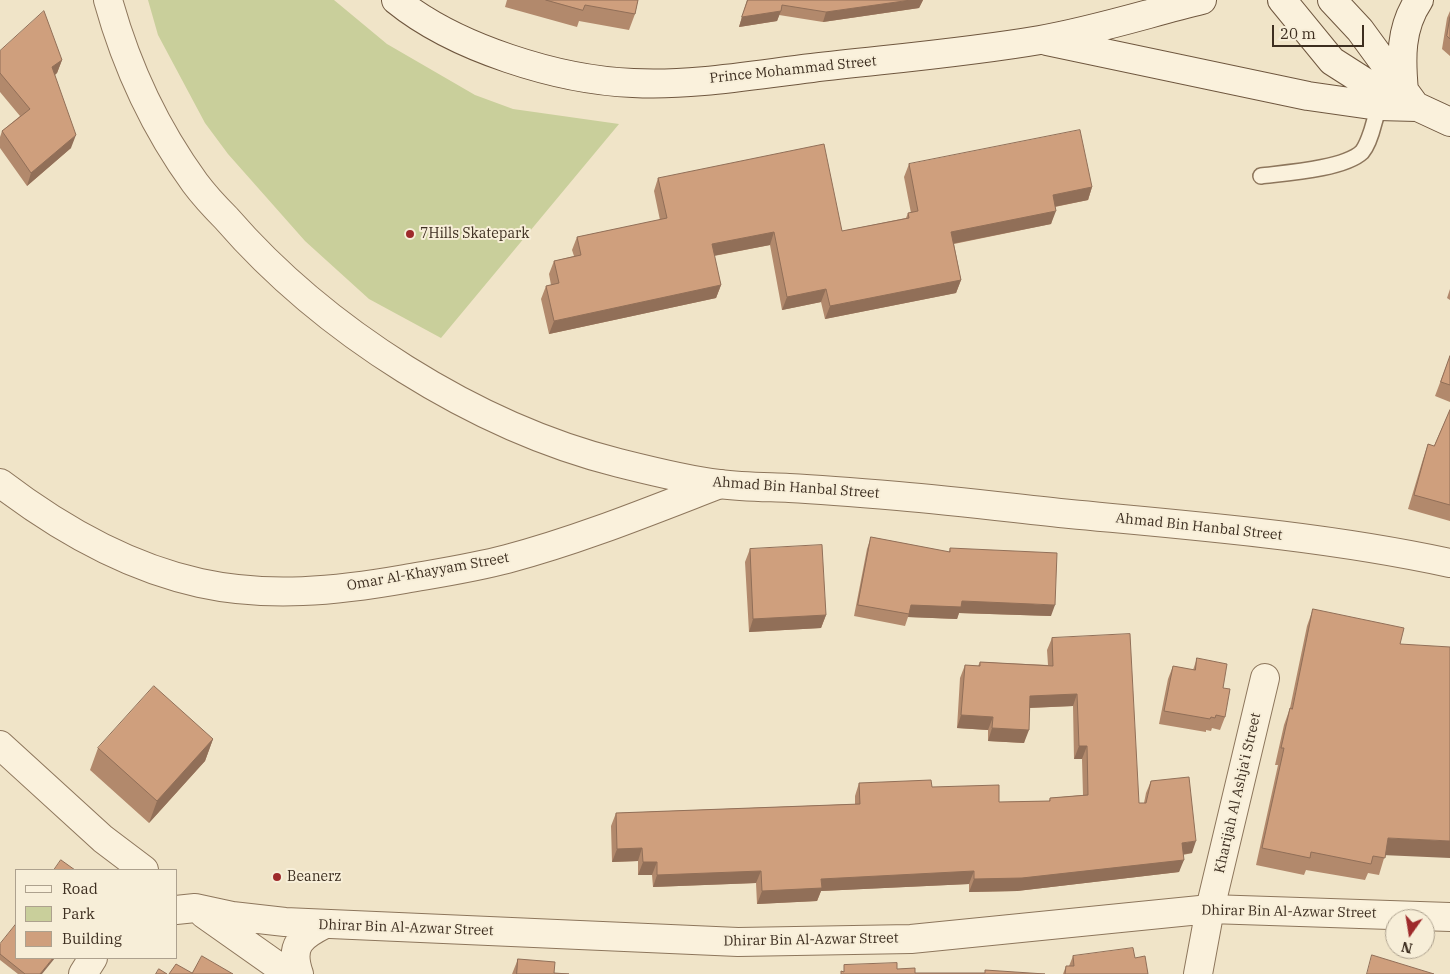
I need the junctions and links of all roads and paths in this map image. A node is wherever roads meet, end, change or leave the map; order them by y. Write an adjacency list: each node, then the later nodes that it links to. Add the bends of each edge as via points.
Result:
1 (108, 0): 13 (street, Ahmad Bin Hanbal Street, via 140,89 196,184 284,279 330,317 402,368 505,423 551,442 619,463)
2 (396, 0): 7 (street, Prince Mohammad Street, via 441,30 478,48 555,70 632,83 674,83)
3 (1202, 0): 7 (street, Prince Mohammad Street)
4 (1282, 0): 8 (street, via 1332,61)
5 (1332, 0): 9 (street, via 1360,30)
6 (1419, 0): 9 (street, via 1406,30 1401,56)
7 (1041, 40): 8 (street, via 1308,96)
8 (1373, 95): 9 (street); 11 (lane, via 1372,130 1362,152 1320,168)
9 (1410, 99): 10 (street)
10 (1450, 122)
11 (1261, 176)
12 (0, 483): 13 (street, Omar Al-Khayyam Street, via 64,527 167,574 229,588 290,593 372,585 507,559)
13 (720, 484): 14 (street, Ahmad Bin Hanbal Street, via 830,490 1154,521 1377,548)
14 (1450, 563)
15 (1265, 678): 19 (street, Kharijah Al Ashja'i Street)
16 (0, 745): 17 (street, via 103,839)
17 (143, 869)
18 (183, 904): 21 (street, Dhirar Bin Al-Azwar Street, via 232,916); 24 (street)
19 (1210, 908): 20 (street, Dhirar Bin Al-Azwar Street); 21 (street, Dhirar Bin Al-Azwar Street, via 911,939 757,942); 26 (street, Kharijah Al Ashja'i Street)
20 (1450, 917)
21 (325, 924): 25 (street, via 307,933 298,943 295,954)
22 (92, 959): 23 (street)
23 (83, 974)
24 (288, 974)
25 (299, 974)
26 (1198, 974)

